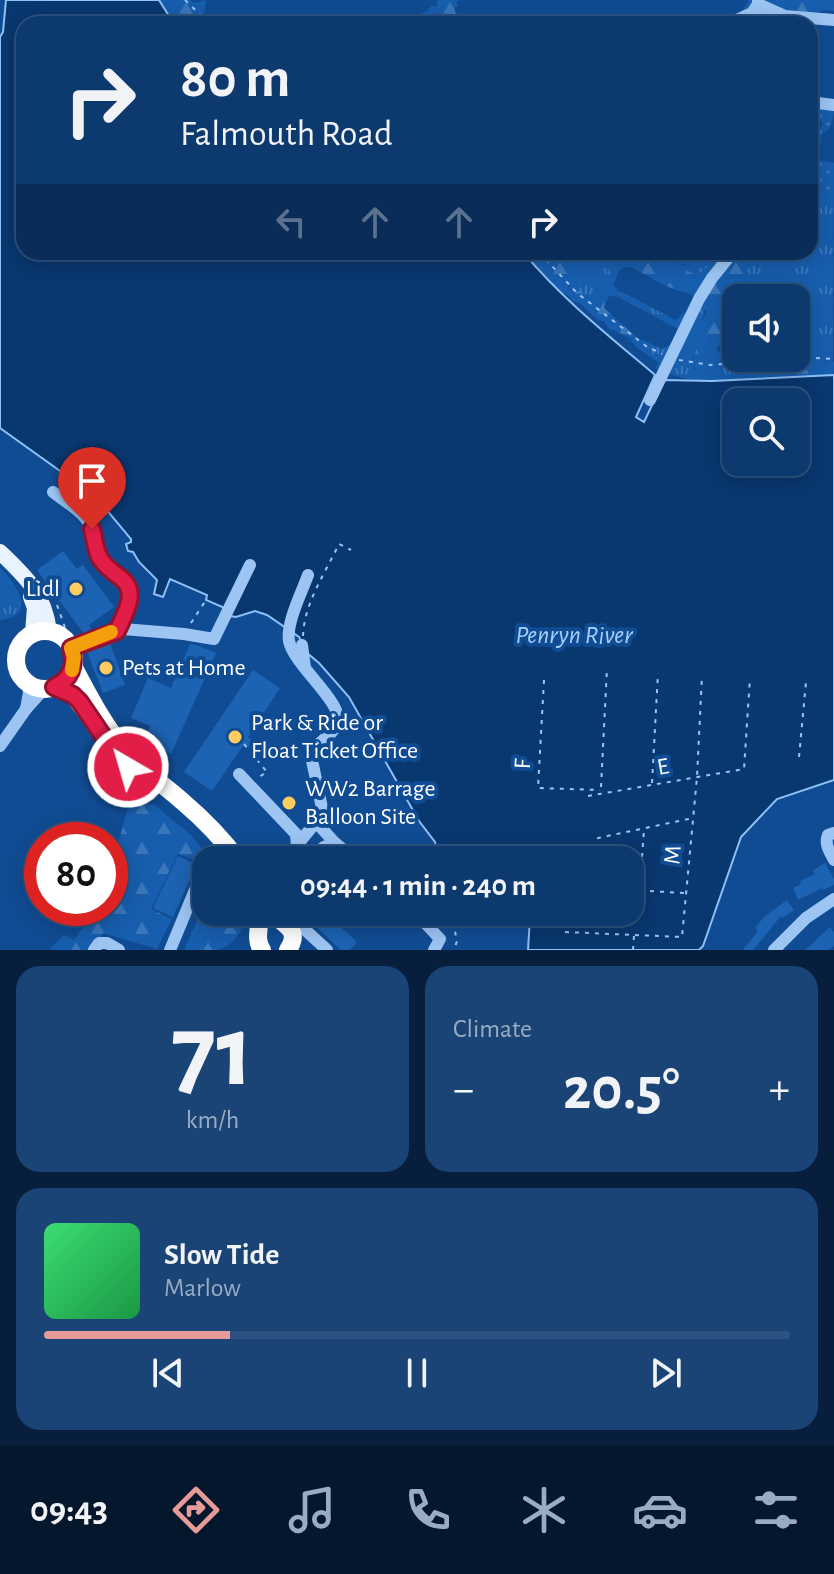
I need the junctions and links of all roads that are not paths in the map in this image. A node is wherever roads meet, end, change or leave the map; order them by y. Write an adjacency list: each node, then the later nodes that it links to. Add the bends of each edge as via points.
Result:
1 (758, 2): 2 (street)
2 (783, 16)
3 (727, 260): 4 (street, via 709,282)
4 (650, 400)
5 (53, 492): 9 (street, via 86,517 102,562 131,590)
6 (5, 556): 10 (main road, via 35,608)
7 (250, 565): 9 (street, via 214,639)
8 (308, 575): 14 (street, via 289,627 294,654)
9 (117, 631): 12 (street)
10 (25, 640): 12 (highway, via 59,635); 15 (highway, via 16,665)
11 (302, 645): 14 (street)
12 (72, 657): 15 (highway, via 63,683); 23 (highway, via 90,698 127,752)
13 (0, 665): 15 (highway)
14 (305, 671): 19 (street, via 339,717 337,726 310,751 322,808)
15 (36, 684): 16 (street, via 26,709); 22 (highway, via 73,695 139,780)
16 (6, 728): 17 (street)
17 (0, 746)
18 (243, 779): 24 (street, via 296,834)
19 (316, 822): 21 (street); 24 (street)
20 (834, 833): 27 (street, via 826,838)
21 (335, 843): 25 (street); 26 (street)
22 (213, 846)
23 (226, 846)
24 (297, 846)
25 (327, 846)
26 (339, 846)
27 (834, 860)
28 (192, 897): 36 (street)
29 (834, 899): 38 (street)
30 (428, 926): 37 (street, via 440,939)
31 (286, 935): 32 (highway, via 268,922); 33 (street); 33 (street, via 302,927)
32 (258, 937)
33 (322, 947)
34 (94, 950): 35 (street, via 99,943)
35 (119, 950)
36 (170, 950)
37 (434, 950)
38 (774, 950)

